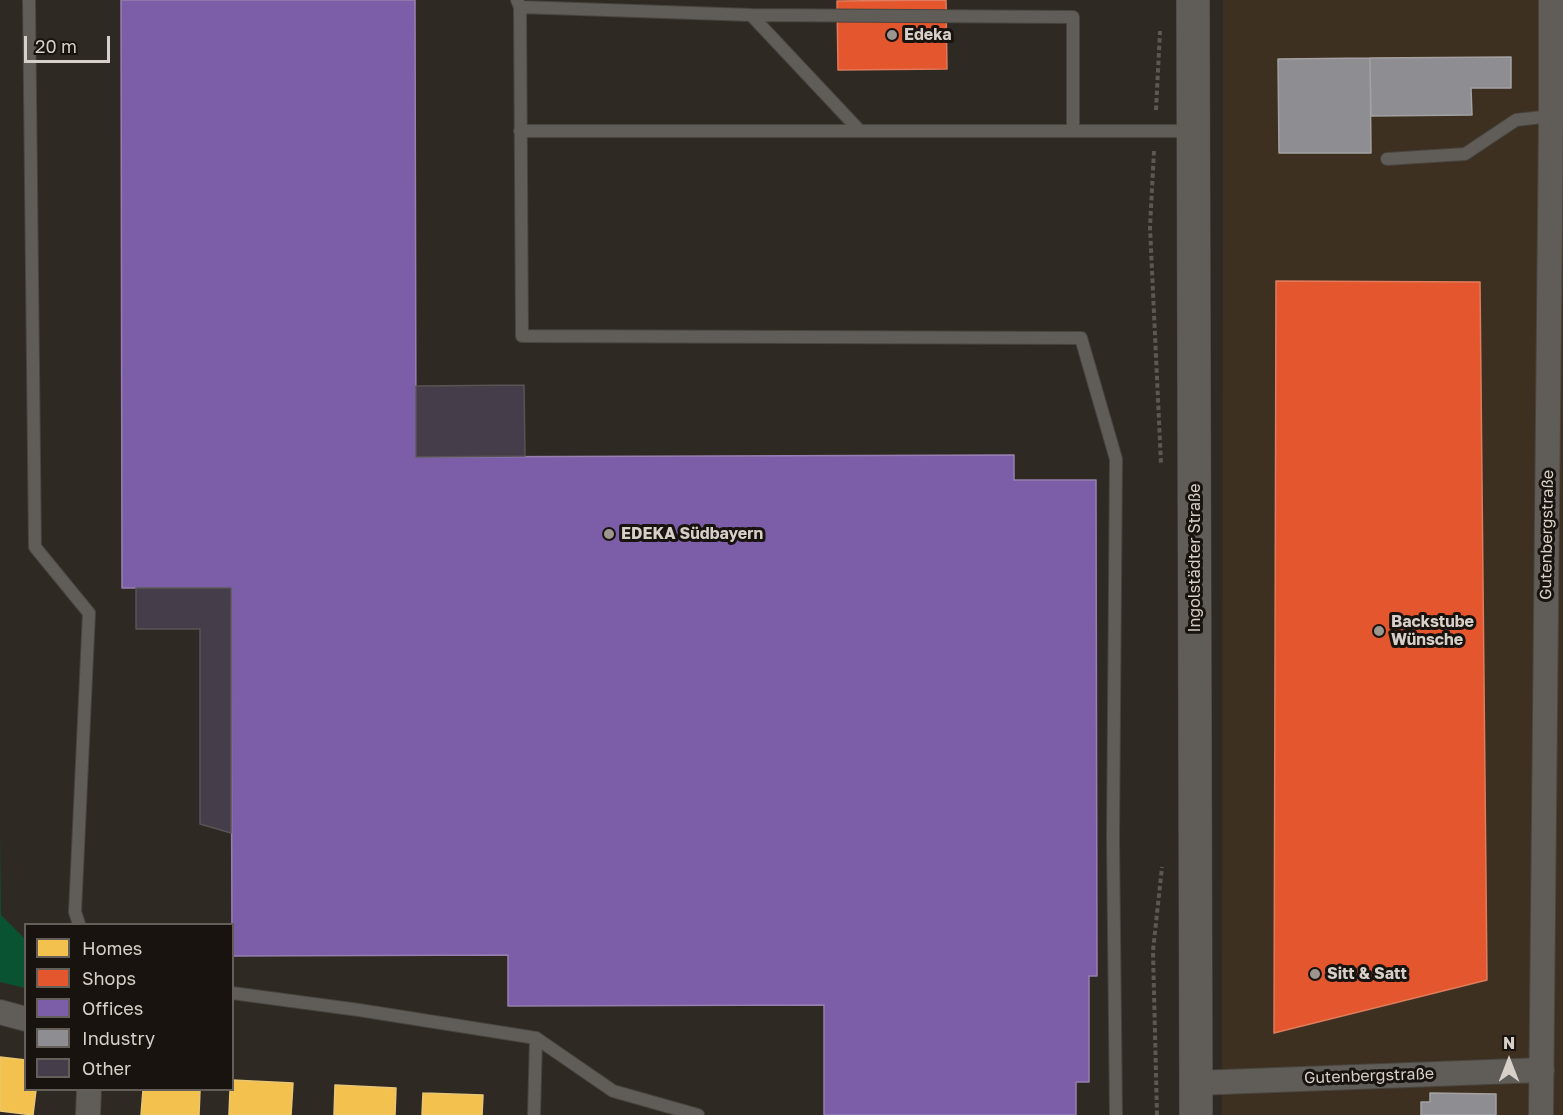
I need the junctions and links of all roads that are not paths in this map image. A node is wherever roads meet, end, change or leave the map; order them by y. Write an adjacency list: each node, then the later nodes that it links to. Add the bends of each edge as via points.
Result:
1 (29, 0): 12 (lane, via 35,547 89,613 75,912)
2 (1193, 0): 10 (street, Ingolstädter Straße)
3 (1551, 0): 6 (street, Gutenbergstraße)
4 (518, 3): 5 (lane); 7 (lane)
5 (751, 15): 8 (lane); 9 (lane, via 1073,17)
6 (1557, 116): 11 (lane, via 1516,120 1465,154); 17 (street, Gutenbergstraße)
7 (520, 131): 8 (lane); 23 (lane, via 522,336 1081,338 1116,459)
8 (860, 131): 9 (lane)
9 (1073, 131): 10 (lane)
10 (1193, 131): 18 (street, Ingolstädter Straße)
11 (1387, 159)
12 (79, 923)
13 (234, 993): 16 (lane)
14 (0, 1012): 15 (street)
15 (24, 1018)
16 (536, 1038): 21 (lane); 22 (lane, via 613,1091)
17 (1542, 1070): 18 (street, Gutenbergstraße); 25 (street, Gutenbergstraße)
18 (1196, 1083): 24 (street, Ingolstädter Straße)
19 (89, 1091): 20 (street)
20 (88, 1115)
21 (534, 1115)
22 (698, 1115)
23 (1116, 1115)
24 (1196, 1115)
25 (1541, 1115)

